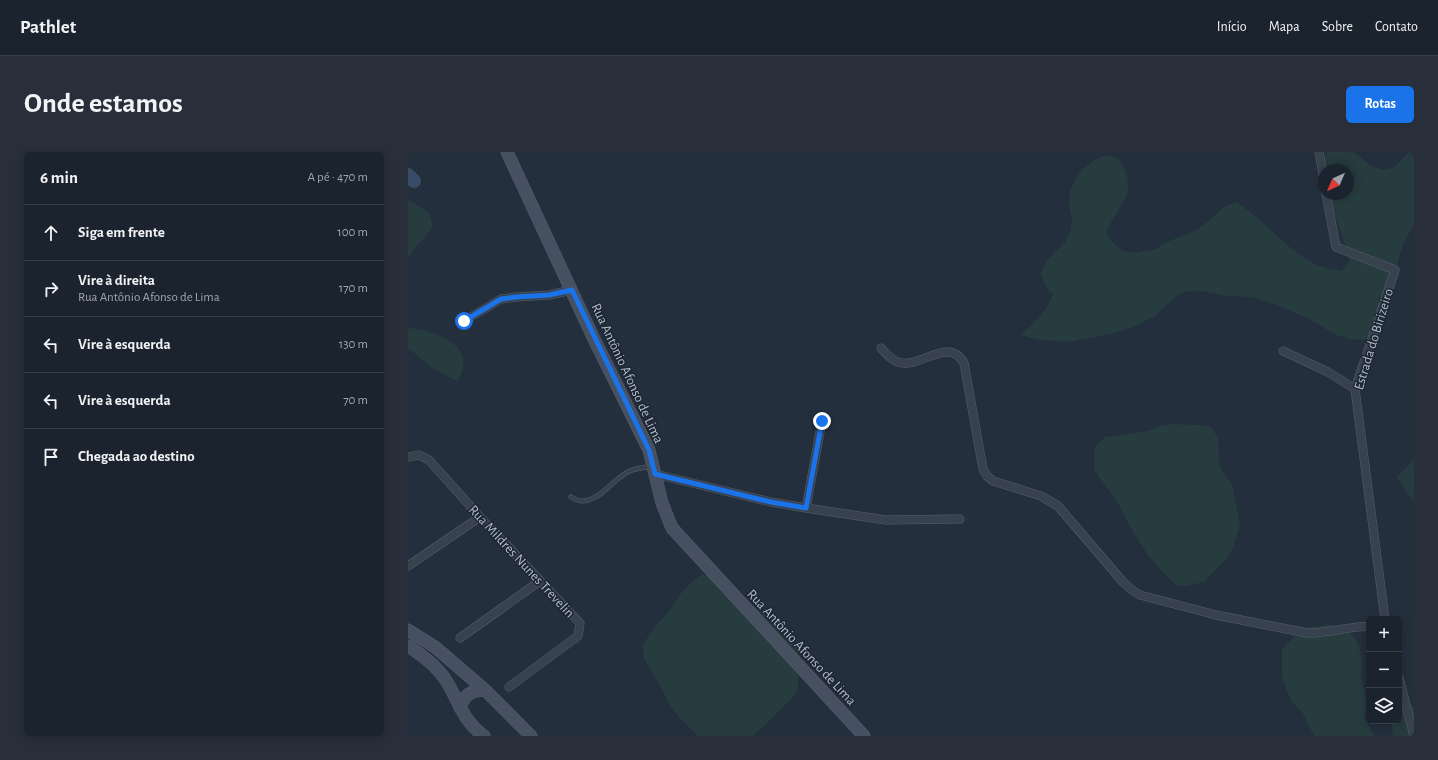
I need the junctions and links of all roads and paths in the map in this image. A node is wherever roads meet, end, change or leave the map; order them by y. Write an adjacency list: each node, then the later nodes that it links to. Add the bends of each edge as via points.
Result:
1 (507, 152): 5 (main road, Rua Antônio Afonso de Lima)
2 (1319, 152): 3 (street)
3 (1321, 164)
4 (1327, 200): 9 (street, Estrada do Birizeiro, via 1336,247 1395,270)
5 (572, 290): 6 (street, via 549,295 501,299); 12 (main road, Rua Antônio Afonso de Lima, via 649,450)
6 (464, 321)
7 (881, 348): 20 (street, via 890,358 908,363 947,352 954,352 960,356 964,363 986,476 993,481 1041,496 1058,506 1123,582 1140,595 1216,615 1307,633)
8 (1283, 351): 9 (street, via 1328,372)
9 (1355, 389): 19 (street, Estrada do Birizeiro)
10 (822, 421): 14 (street)
11 (408, 457): 15 (street, Rua Mildres Nunes Trevelin, via 419,454 429,460)
12 (654, 470): 13 (lane, via 631,470 591,499 581,501); 14 (street, via 764,501); 31 (main road, Rua Antônio Afonso de Lima, via 662,503 672,528)
13 (571, 497)
14 (806, 508): 16 (street, via 886,520)
15 (480, 517): 17 (street); 18 (street, Rua Mildres Nunes Trevelin)
16 (960, 519)
17 (408, 566)
18 (540, 582): 22 (street); 24 (street, Rua Mildres Nunes Trevelin, via 580,623 578,636)
19 (1385, 616)
20 (1366, 626)
21 (408, 630): 26 (main road, via 435,647)
22 (460, 638)
23 (408, 646): 27 (main road, via 441,673)
24 (509, 688)
25 (1402, 688): 32 (street)
26 (485, 690): 27 (main road, via 466,695); 28 (main road)
27 (460, 708): 29 (main road, via 471,724)
28 (520, 731): 30 (main road)
29 (484, 736)
30 (532, 736)
31 (864, 736)
32 (1414, 736)

